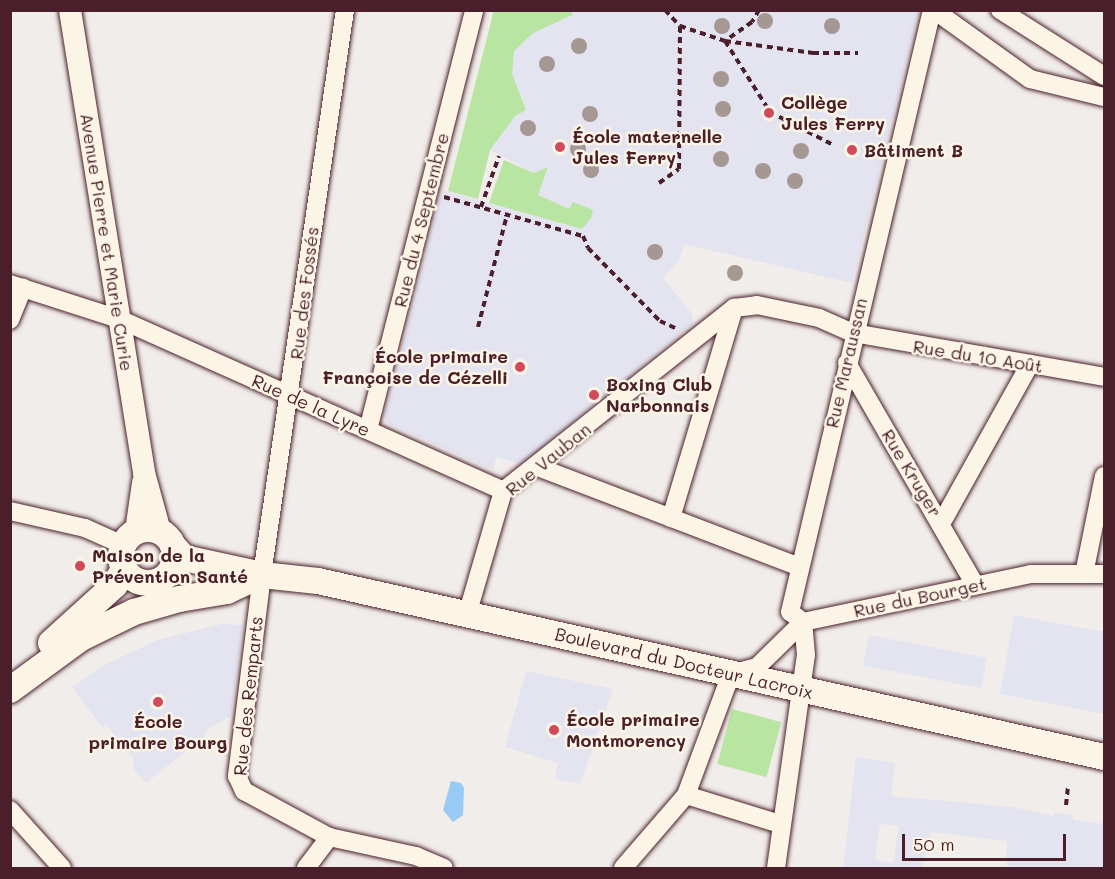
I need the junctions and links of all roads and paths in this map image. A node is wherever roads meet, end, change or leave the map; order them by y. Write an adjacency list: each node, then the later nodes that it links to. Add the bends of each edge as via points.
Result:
1 (70, 10): 21 (street, Avenue Pierre et Marie Curie)
2 (345, 10): 29 (street, Rue des Fossés)
3 (474, 10): 30 (street, Rue du 4 Septembre)
4 (665, 10): 8 (path)
5 (759, 10): 9 (path, via 752,22)
6 (933, 10): 12 (street, via 1030,79); 24 (street, Rue Maraussan)
7 (1000, 10): 11 (street)
8 (680, 26): 9 (path); 15 (path, via 679,170)
9 (725, 41): 10 (path, via 813,53); 13 (path, via 770,112)
10 (858, 53)
11 (1104, 76)
12 (1104, 97)
13 (835, 146)
14 (499, 156): 17 (path)
15 (659, 183)
16 (446, 186): 17 (path, via 443,197)
17 (481, 207): 18 (path)
18 (507, 215): 23 (path); 25 (path, via 582,236 588,248 660,321)
19 (17, 285): 21 (street, Rue de la Lyre); 22 (street)
20 (734, 308): 24 (street, via 757,305 819,318); 25 (street, Rue Vauban); 35 (street)
21 (119, 319): 29 (street, Rue de la Lyre); 37 (street, Avenue Pierre et Marie Curie, via 144,473)
22 (10, 320)
23 (478, 327)
24 (853, 333): 26 (street, Rue Maraussan); 27 (street, Rue du 10 Août)
25 (696, 339): 31 (street, Rue Vauban)
26 (847, 363): 36 (street, Rue Kruger); 38 (street, Rue Maraussan)
27 (1030, 364): 28 (street, Rue du 10 Août); 36 (street)
28 (1104, 377)
29 (291, 397): 30 (street, Rue de la Lyre); 41 (street, Rue des Fossés)
30 (368, 430): 33 (street, Rue de la Lyre)
31 (538, 467): 33 (street, Rue Vauban); 35 (street)
32 (1104, 476): 39 (street)
33 (503, 491): 43 (street, Rue Vauban)
34 (10, 511): 37 (street, via 85,528)
35 (671, 518): 38 (street)
36 (942, 522): 42 (street, Rue Kruger)
37 (146, 555): 41 (main road, Boulevard du Docteur Lacroix, via 184,558); 41 (main road, Boulevard du Docteur Lacroix, via 175,584); 46 (main road)
38 (800, 567): 44 (street, Rue Maraussan, via 790,612)
39 (1084, 574): 40 (street, Rue du Bourget); 42 (street, Rue du Bourget, via 1031,574)
40 (1104, 574)
41 (262, 575): 43 (main road, Boulevard du Docteur Lacroix, via 318,582); 48 (main road, via 227,591 134,612 81,638); 55 (street, Rue des Remparts, via 238,785)
42 (975, 585): 44 (street, Rue du Bourget)
43 (467, 615): 45 (main road, Boulevard du Docteur Lacroix)
44 (803, 622): 45 (street, via 757,667); 47 (street, via 806,655)
45 (731, 674): 47 (main road, Boulevard du Docteur Lacroix); 51 (street)
46 (10, 681)
47 (801, 689): 49 (main road, Boulevard du Docteur Lacroix); 54 (street)
48 (10, 690)
49 (1104, 757)
50 (1068, 785): 52 (path)
51 (686, 795): 54 (street); 59 (street)
52 (1065, 805)
53 (10, 810): 56 (street)
54 (780, 824): 60 (street)
55 (329, 837): 57 (street); 58 (street, via 410,854)
56 (62, 868)
57 (306, 868)
58 (444, 868)
59 (623, 868)
60 (776, 868)

